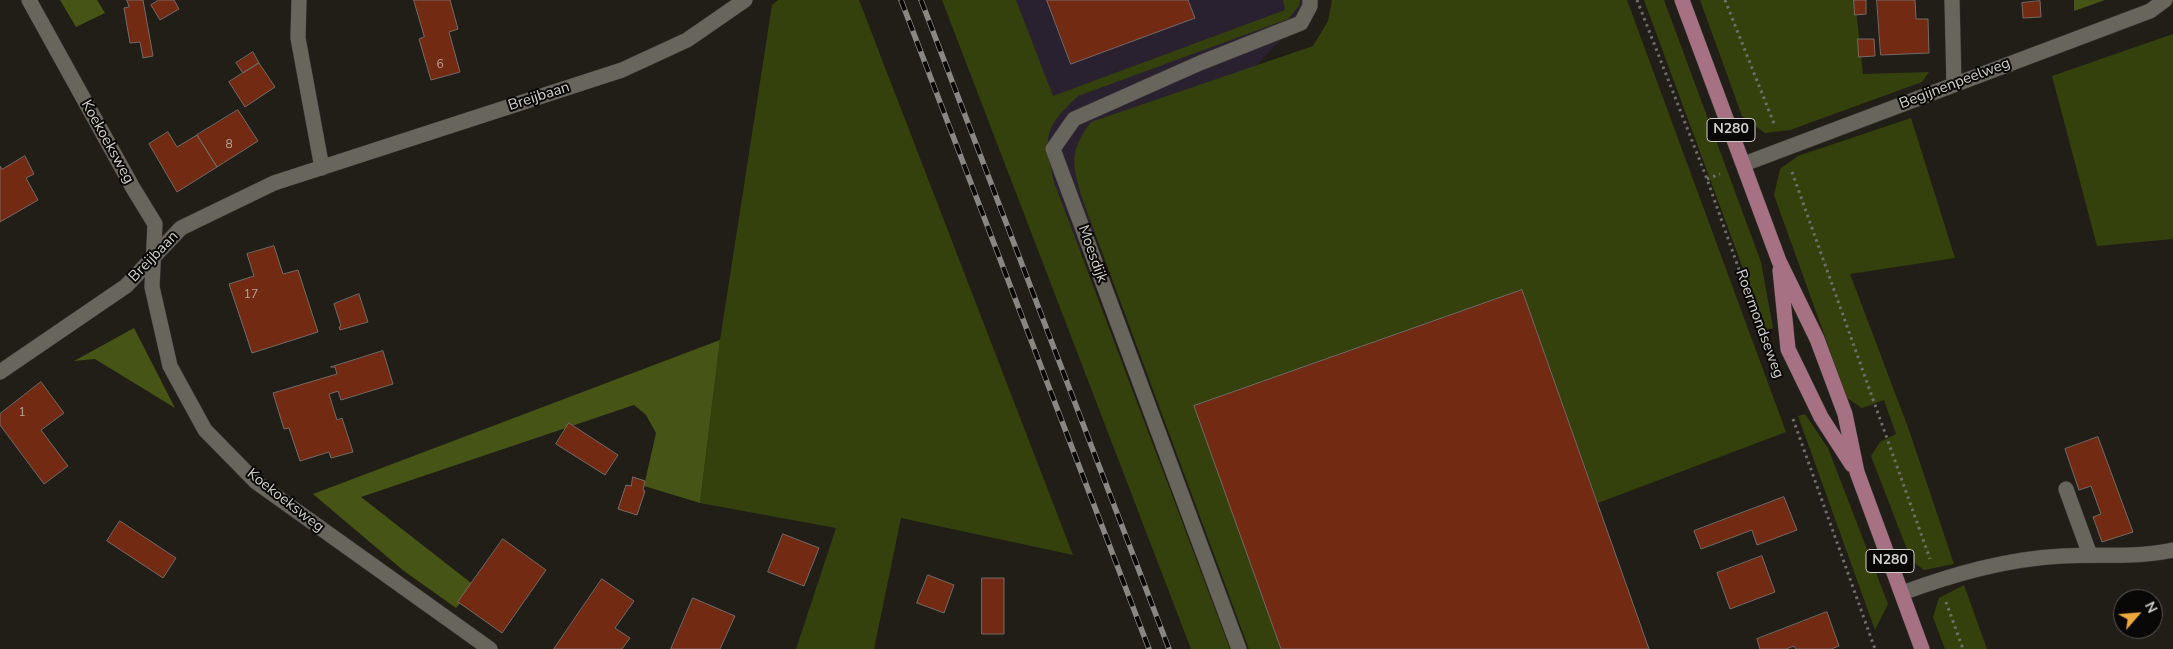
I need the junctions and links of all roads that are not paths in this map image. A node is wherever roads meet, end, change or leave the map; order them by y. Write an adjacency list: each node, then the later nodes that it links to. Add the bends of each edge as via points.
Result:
1 (29, 0): 11 (street, Koekoeksweg, via 155,224)
2 (299, 0): 10 (street, via 298,38)
3 (745, 0): 10 (street, Breijbaan, via 687,40 622,70)
4 (1310, 0): 20 (street, Moesdijk, via 1301,23 1074,119 1053,149)
5 (1682, 0): 9 (main road, Roermondseweg / N280)
6 (1952, 0): 8 (street)
7 (2165, 0): 8 (street, Begijnenpeelweg, via 2150,11)
8 (1954, 84): 9 (street, Begijnenpeelweg)
9 (1744, 164): 12 (main road, Roermondseweg / N280)
10 (322, 168): 11 (street, Breijbaan, via 274,184 182,228)
11 (154, 255): 13 (street, Breijbaan, via 126,286); 19 (street, Koekoeksweg, via 152,287 170,366 205,430 256,482)
12 (1779, 261): 14 (main road, Roermondseweg / N280, via 1817,339 1845,414); 14 (main road, Roermondseweg / N280, via 1788,349 1821,417)
13 (0, 372)
14 (1857, 472): 18 (main road, Roermondseweg / N280)
15 (2066, 489): 17 (street)
16 (2173, 550): 17 (street, via 2157,554)
17 (2090, 555): 18 (street, via 2006,562 1976,568)
18 (1902, 593): 21 (main road, Roermondseweg / N280)
19 (490, 649)
20 (1239, 649)
21 (1922, 649)

